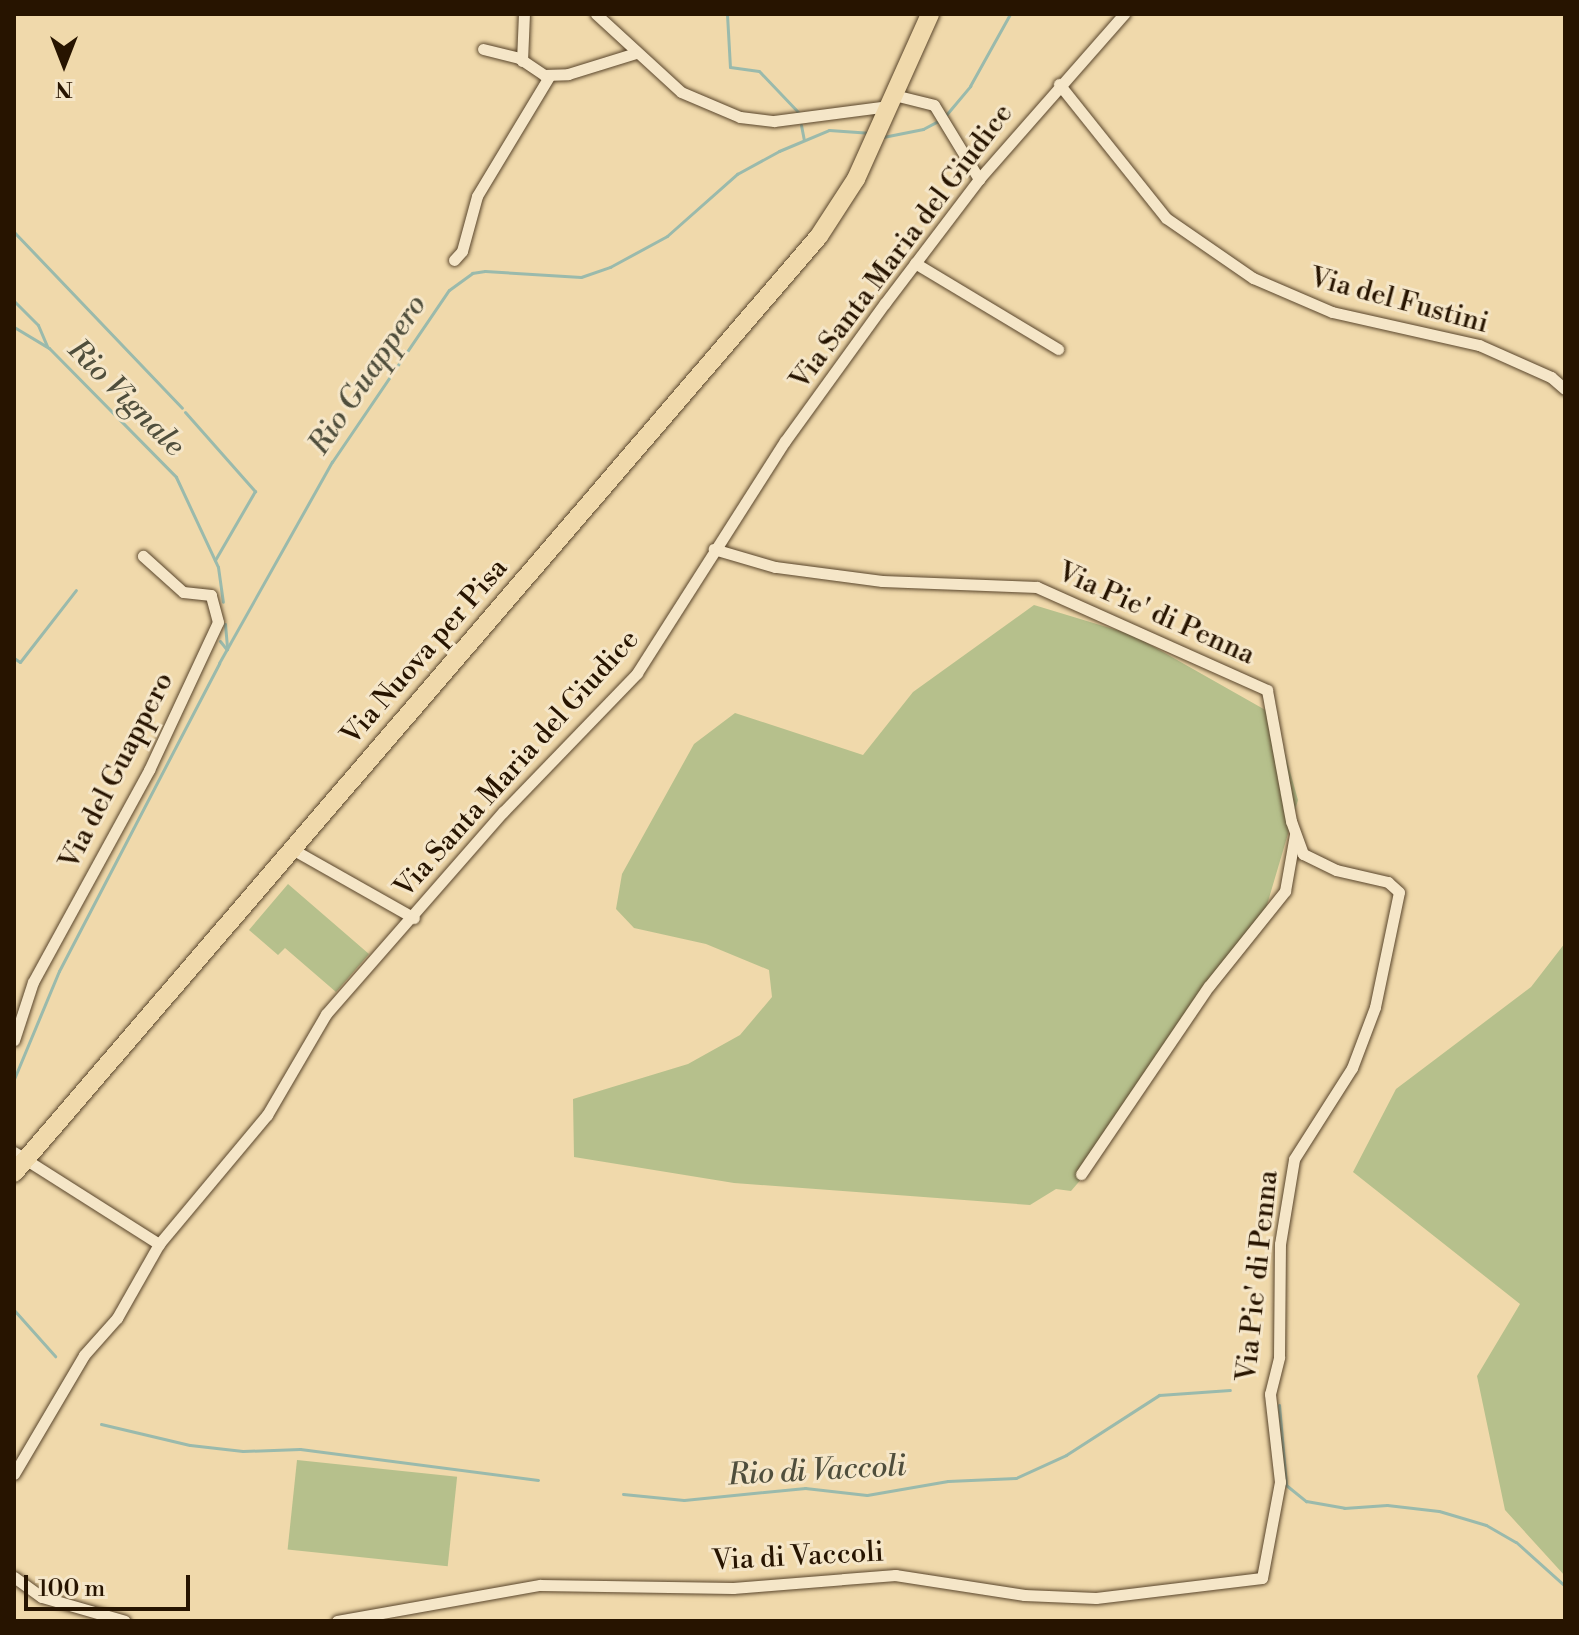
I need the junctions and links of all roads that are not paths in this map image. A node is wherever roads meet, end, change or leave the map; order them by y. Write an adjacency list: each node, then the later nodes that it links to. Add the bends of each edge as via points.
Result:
1 (524, 14): 7 (street)
2 (596, 14): 6 (street)
3 (930, 14): 10 (main road)
4 (1124, 14): 9 (street, Via Santa Maria del Giudice)
5 (483, 49): 7 (street)
6 (636, 53): 8 (street); 10 (street, via 681,92 751,120)
7 (522, 61): 8 (street)
8 (550, 75): 12 (street, via 477,196 462,251)
9 (1059, 84): 11 (street, Via Santa Maria del Giudice); 15 (street, Via del Fustini, via 1145,197 1190,237 1241,271 1332,312 1479,345 1551,377)
10 (889, 106): 11 (street, via 934,105); 19 (main road, Via Nuova per Pisa, via 819,236)
11 (979, 179): 13 (street, Via Santa Maria del Giudice)
12 (454, 260)
13 (915, 263): 14 (street); 16 (street, Via Santa Maria del Giudice)
14 (1058, 349)
15 (1565, 389)
16 (714, 549): 18 (street, Via Pie' di Penna, via 775,567 882,581 1037,587 1267,690); 20 (street, Via Santa Maria del Giudice, via 684,607 637,673 513,801)
17 (143, 556): 21 (street, Via del Guappero, via 183,592 211,595 218,622 149,770 33,982)
18 (1295, 832): 23 (street, via 1285,891 1209,986); 27 (street, Via Pie' di Penna, via 1303,854 1336,870 1388,882 1399,892 1375,1007 1352,1068 1294,1159 1280,1244 1279,1357 1270,1394 1280,1482)
19 (292, 849): 20 (street); 22 (main road, Via Nuova per Pisa)
20 (414, 918): 24 (street, Via Santa Maria del Giudice, via 326,1014 267,1115)
21 (14, 1040)
22 (18, 1162): 24 (street)
23 (1081, 1174)
24 (159, 1244): 25 (street, Via Santa Maria del Giudice, via 117,1318 84,1355)
25 (14, 1474)
26 (14, 1577): 28 (street, via 42,1597)
27 (1262, 1578): 29 (street, Via di Vaccoli, via 1096,1598 1024,1595 895,1575 733,1588 540,1585)
28 (125, 1621)
29 (337, 1621)

